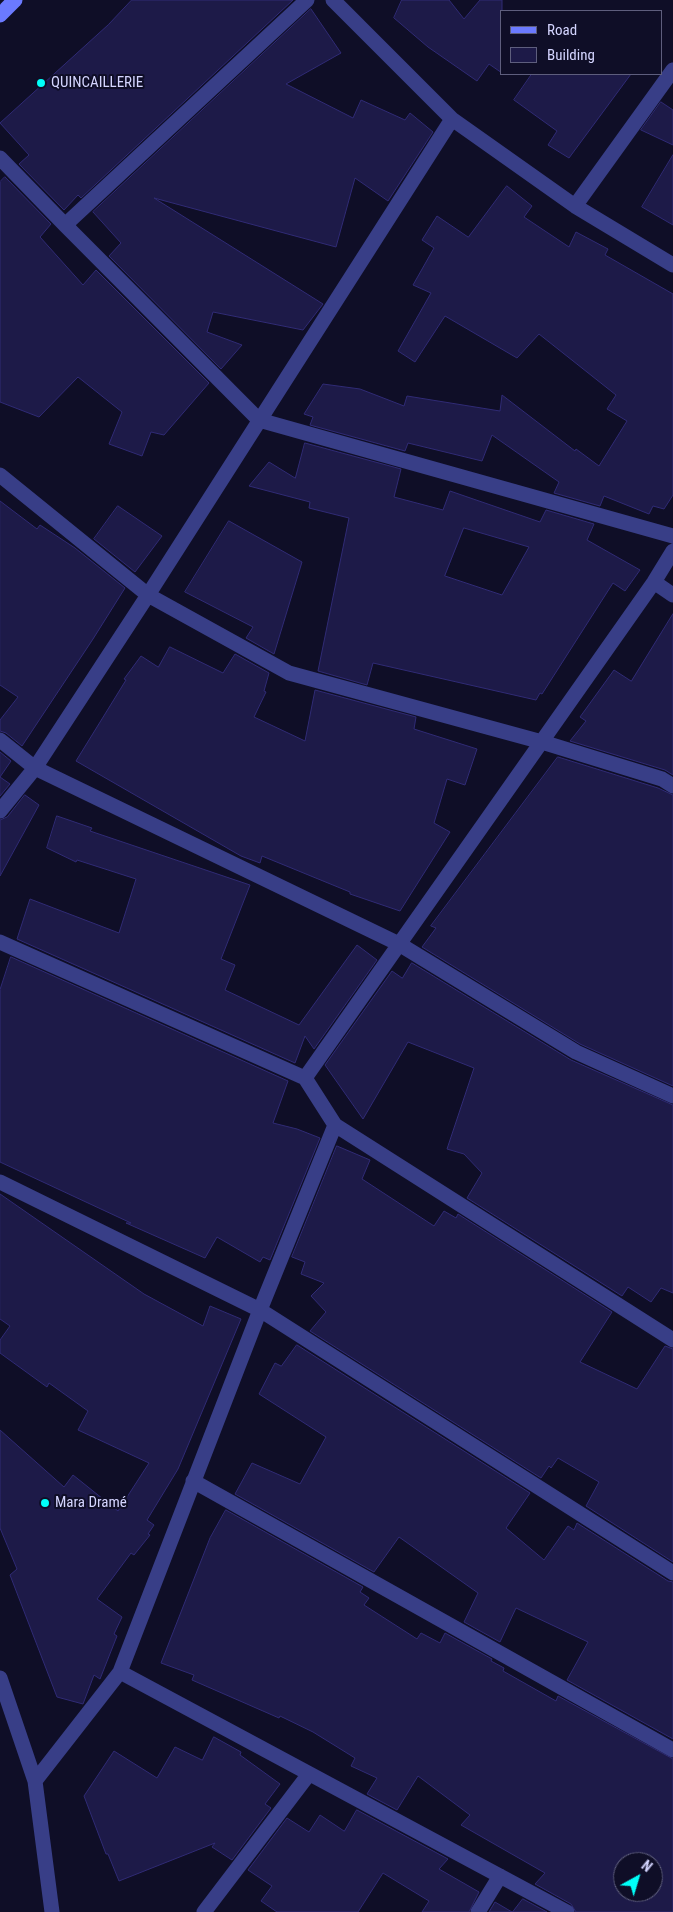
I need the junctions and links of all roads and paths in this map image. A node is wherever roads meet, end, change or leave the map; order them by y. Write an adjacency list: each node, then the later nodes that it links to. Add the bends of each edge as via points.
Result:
1 (16, 0): 4 (main road)
2 (307, 0): 9 (street)
3 (333, 0): 6 (street)
4 (0, 15)
5 (673, 70): 8 (street)
6 (452, 119): 8 (street); 11 (street)
7 (0, 158): 9 (street)
8 (575, 206): 10 (street)
9 (64, 225): 11 (street)
10 (673, 265)
11 (259, 420): 13 (street); 16 (street)
12 (0, 475): 16 (street)
13 (673, 536)
14 (673, 551): 15 (street)
15 (654, 582): 17 (street); 19 (street)
16 (148, 595): 19 (street, via 289,673); 20 (street)
17 (673, 595)
18 (0, 740): 20 (street)
19 (542, 742): 21 (street); 24 (street)
20 (35, 768): 22 (street); 24 (street)
21 (673, 786)
22 (0, 811)
23 (0, 942): 25 (street)
24 (399, 944): 25 (street); 26 (street, via 576,1052)
25 (305, 1078): 27 (street)
26 (673, 1096)
27 (334, 1125): 29 (street); 30 (street)
28 (0, 1182): 29 (street)
29 (260, 1310): 31 (street); 32 (street)
30 (673, 1340)
31 (193, 1481): 33 (street); 35 (street)
32 (673, 1573)
33 (120, 1672): 36 (street); 37 (street)
34 (0, 1678): 37 (street)
35 (673, 1750)
36 (309, 1774): 38 (street); 40 (street)
37 (35, 1781): 39 (street)
38 (500, 1876): 41 (street); 42 (street)
39 (52, 1912)
40 (204, 1912)
41 (478, 1912)
42 (567, 1912)

